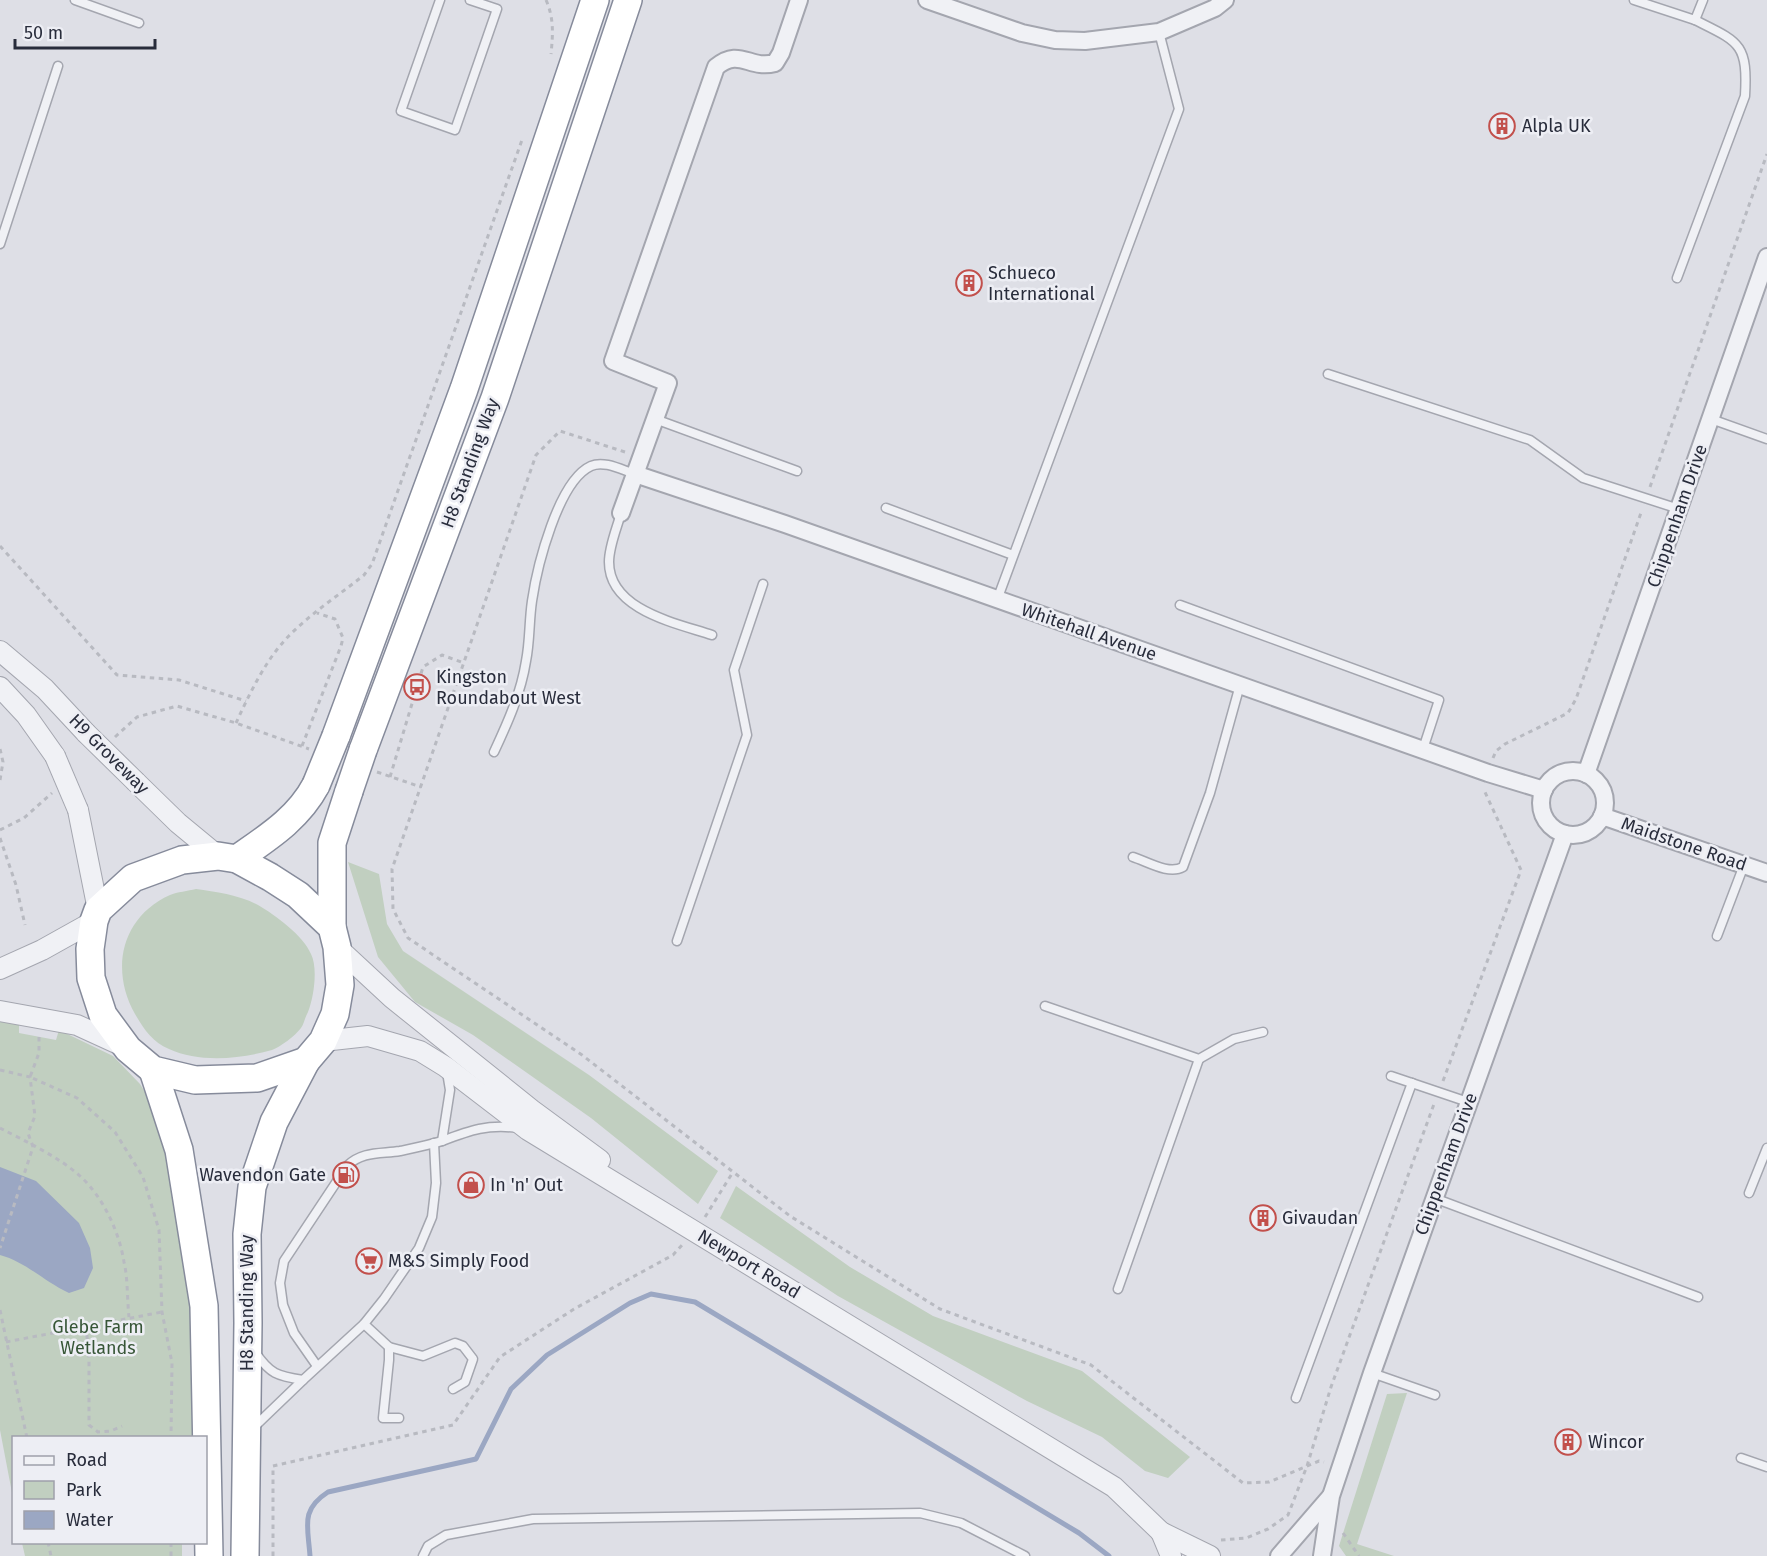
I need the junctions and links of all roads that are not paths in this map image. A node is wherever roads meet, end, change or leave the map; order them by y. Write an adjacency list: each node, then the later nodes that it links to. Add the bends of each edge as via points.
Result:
1 (75, 0): 12 (lane)
2 (440, 0): 3 (lane, via 401,111 455,130 497,9)
3 (470, 0)
4 (628, 0): 48 (highway, H8 Standing Way, bridge, via 495,398 332,843)
5 (799, 0): 20 (street, via 775,63 763,66 738,58 725,59 716,67 613,361 668,383)
6 (927, 0): 13 (street, via 1022,33 1055,39 1085,41)
7 (1225, 0): 13 (street)
8 (1634, 0): 11 (lane)
9 (1703, 0): 11 (lane)
10 (593, 3): 43 (highway, H8 Standing Way, bridge, via 464,389 316,785 289,821)
11 (1695, 20): 17 (lane, via 1731,38 1741,50 1746,68 1745,96)
12 (139, 23)
13 (1159, 32): 28 (lane, via 1179,109)
14 (58, 66): 15 (lane)
15 (0, 244)
16 (1767, 257): 18 (street, Chippenham Drive)
17 (1677, 278)
18 (1764, 278): 21 (street, Chippenham Drive)
19 (1328, 374): 26 (lane, via 1530,440 1582,478)
20 (655, 418): 23 (lane); 24 (street)
21 (1711, 418): 22 (lane); 26 (street, Chippenham Drive)
22 (1767, 439)
23 (797, 471)
24 (635, 474): 27 (street); 30 (street, Whitehall Avenue); 37 (lane, via 602,463 592,465 573,480 564,495 534,591 520,687)
25 (886, 508): 28 (lane)
26 (1679, 509): 38 (street, Chippenham Drive)
27 (621, 513): 32 (lane, via 609,563 618,592 638,607)
28 (1013, 555): 30 (lane)
29 (763, 584): 49 (lane, via 734,670 747,735)
30 (997, 600): 34 (street, Whitehall Avenue)
31 (1180, 605): 36 (lane, via 1439,700)
32 (712, 635)
33 (0, 651): 43 (street, H9 Groveway, bridge, via 45,689 178,823)
34 (1240, 685): 36 (street, Whitehall Avenue); 42 (lane, via 1210,794 1183,867 1167,869)
35 (0, 687): 46 (street, H9 Groveway, bridge, via 55,756 78,810)
36 (1423, 749): 39 (street, Whitehall Avenue)
37 (494, 752)
38 (1586, 774): 39 (street, via 1561,773); 40 (street, via 1601,787)
39 (1544, 790): 41 (street, via 1544,817)
40 (1602, 816): 41 (street, via 1582,833); 44 (street, Maidstone Road)
41 (1565, 834): 61 (street, Chippenham Drive)
42 (1133, 857)
43 (227, 858): 46 (highway, via 182,860 133,878); 48 (highway, via 270,877 298,895)
44 (1744, 865): 45 (street, Maidstone Road); 47 (lane)
45 (1767, 873)
46 (96, 915): 50 (street, via 42,950); 54 (highway, via 90,949 91,978 103,1015)
47 (1717, 936)
48 (334, 937): 55 (highway, H8 Standing Way, via 340,985 335,1014); 67 (street, via 398,1004)
49 (676, 941)
50 (0, 969)
51 (1045, 1006): 56 (lane)
52 (0, 1011): 54 (street, via 77,1025)
53 (1263, 1032): 56 (lane, via 1234,1040)
54 (128, 1049): 58 (highway)
55 (314, 1051): 57 (street, Newport Road, via 368,1036 420,1051); 58 (highway, via 257,1078 195,1080); 70 (highway, H8 Standing Way, via 274,1122 252,1187 246,1234)
56 (1199, 1059): 68 (lane)
57 (446, 1067): 62 (street, Newport Road); 63 (lane, via 450,1090)
58 (153, 1070): 81 (highway, via 179,1150 204,1306)
59 (1391, 1076): 60 (lane)
60 (1412, 1083): 61 (lane); 78 (lane)
61 (1468, 1102): 66 (street, Chippenham Drive)
62 (528, 1130): 63 (lane, via 498,1125 472,1129); 67 (street, Newport Road)
63 (438, 1142): 71 (lane, via 432,1217 419,1248); 73 (lane, via 366,1154 353,1160 284,1261 280,1283 283,1305 294,1333)
64 (1767, 1148): 65 (lane)
65 (1749, 1193)
66 (1434, 1198): 69 (lane); 74 (street, Chippenham Drive)
67 (696, 1232): 86 (street, Newport Road, via 1114,1487)
68 (1118, 1289)
69 (1698, 1297)
70 (248, 1323): 75 (lane, via 254,1352 266,1368 284,1377); 80 (highway, H8 Standing Way)
71 (364, 1324): 72 (lane); 73 (lane)
72 (389, 1347): 76 (lane, via 423,1356 455,1343 463,1346 473,1359 465,1382); 79 (lane, via 383,1418)
73 (317, 1366): 75 (lane)
74 (1372, 1373): 77 (lane); 85 (street, Chippenham Drive)
75 (303, 1380): 80 (lane)
76 (453, 1389)
77 (1435, 1395)
78 (1296, 1398)
79 (399, 1418)
80 (246, 1434): 89 (highway, H8 Standing Way)
81 (207, 1436)
82 (207, 1456): 88 (highway)
83 (1741, 1458): 84 (lane)
84 (1767, 1467)
85 (1331, 1496): 93 (street, Chippenham Drive); 94 (street, Chippenham Drive)
86 (1161, 1532): 87 (street, Newport Road); 92 (street, Newport Road)
87 (1207, 1555)
88 (209, 1556)
89 (245, 1556)
90 (423, 1556): 91 (lane, via 428,1546 446,1535 533,1519 920,1513 962,1523)
91 (1025, 1556)
92 (1171, 1556)
93 (1279, 1556)
94 (1322, 1556)

